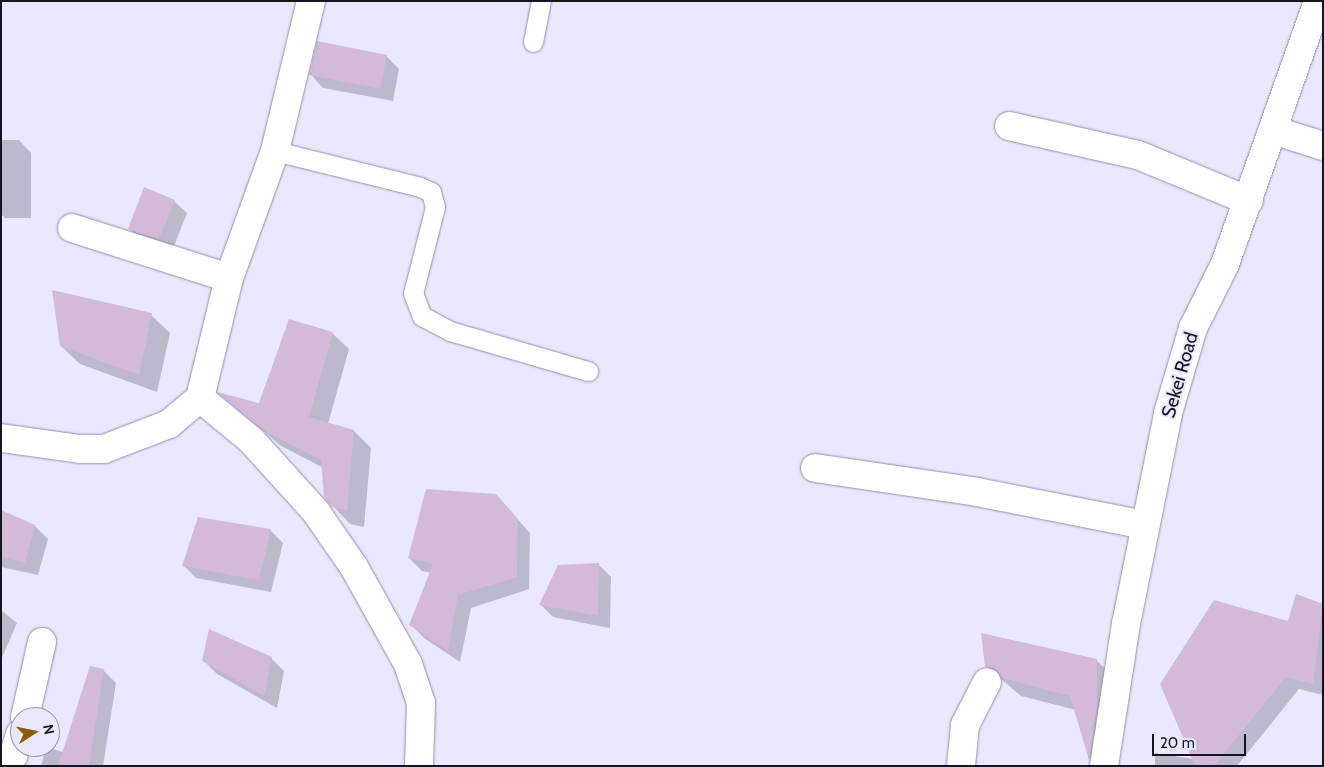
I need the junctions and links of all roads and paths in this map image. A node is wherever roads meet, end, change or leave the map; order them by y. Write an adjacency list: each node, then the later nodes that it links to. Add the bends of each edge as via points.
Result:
1 (311, 1): 8 (street)
2 (541, 1): 4 (lane)
3 (1318, 1): 6 (street, Sekei Road)
4 (533, 42)
5 (1009, 126): 9 (street, via 1138,155)
6 (1273, 130): 7 (street); 9 (street, Sekei Road)
7 (1323, 146)
8 (275, 151): 11 (street); 12 (lane, via 431,192 435,207 413,293 422,316 450,331)
9 (1249, 201): 16 (street, Sekei Road, via 1225,264 1193,328 1168,413)
10 (72, 228): 11 (street)
11 (229, 278): 13 (street)
12 (588, 371)
13 (200, 398): 14 (street, via 169,424 104,449 80,449); 20 (street, via 251,440 316,512 354,568 408,664 421,703)
14 (1, 438)
15 (815, 468): 16 (street, via 977,492)
16 (1146, 525): 22 (street, Sekei Road, via 1126,624)
17 (42, 642): 19 (street)
18 (987, 682): 21 (street, via 965,726)
19 (28, 707)
20 (420, 766)
21 (961, 766)
22 (1104, 766)

